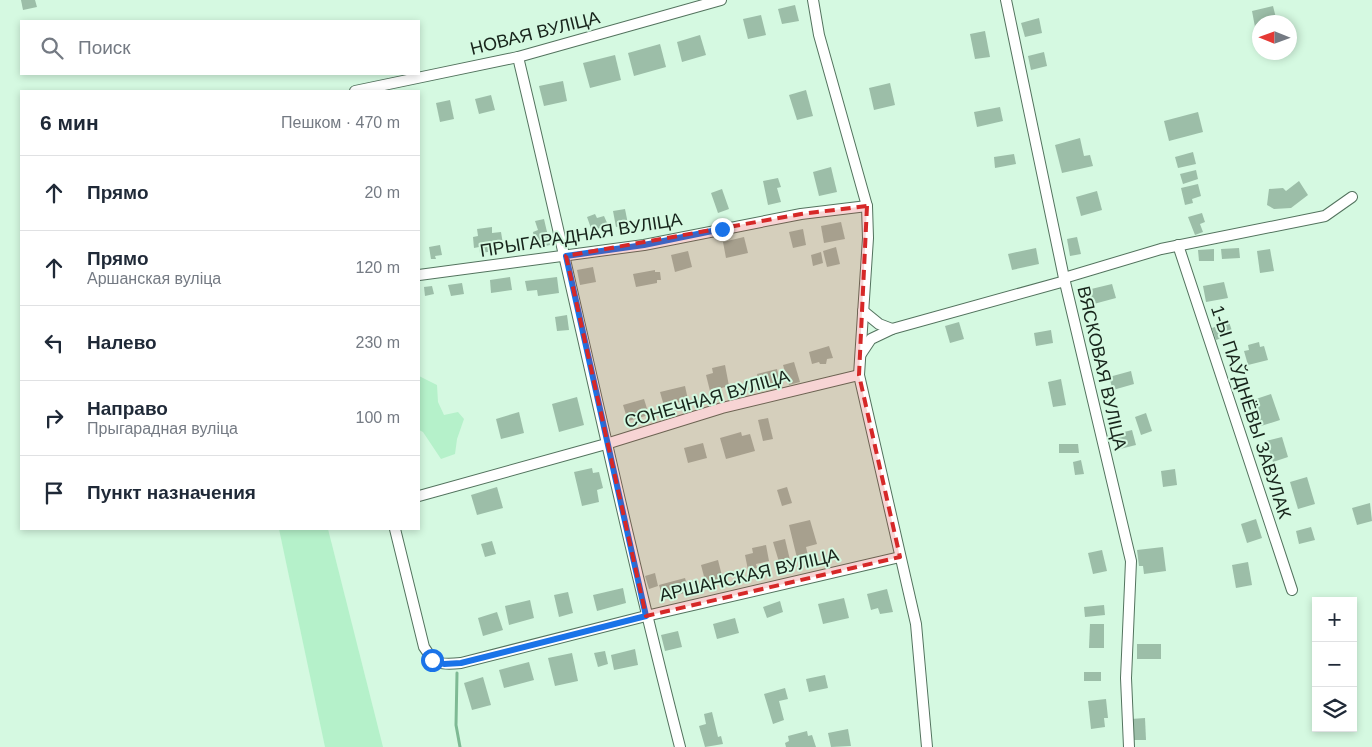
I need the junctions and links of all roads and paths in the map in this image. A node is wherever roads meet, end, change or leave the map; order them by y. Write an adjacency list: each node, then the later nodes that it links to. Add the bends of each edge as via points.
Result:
1 (721, 0): 4 (street, НОВАЯ ВУЛІЦА)
2 (813, 0): 7 (street, via 818,35)
3 (1006, 0): 11 (street, ВЯСКОВАЯ ВУЛІЦА)
4 (518, 57): 5 (street, НОВАЯ ВУЛІЦА); 9 (street)
5 (360, 90)
6 (1352, 197): 8 (street, via 1318,218)
7 (867, 206): 9 (street, ПРЫГАРАДНАЯ ВУЛІЦА, via 801,214 644,245); 12 (street)
8 (1178, 245): 11 (street); 20 (street, 1-Ы ПАЎДНЁВЫ ЗАВУЛАК)
9 (566, 256): 10 (street, ПРЫГАРАДНАЯ ВУЛІЦА); 16 (street)
10 (420, 275)
11 (1065, 280): 13 (street); 24 (street, ВЯСКОВАЯ ВУЛІЦА, via 1131,561 1126,678)
12 (863, 311): 13 (street, via 879,324); 14 (street)
13 (892, 329): 14 (street, via 867,343)
14 (859, 361): 15 (street)
15 (859, 375): 16 (street, СОНЕЧНАЯ ВУЛІЦА, via 722,408); 19 (street)
16 (606, 444): 17 (street, СОНЕЧНАЯ ВУЛІЦА); 21 (street)
17 (420, 496)
18 (395, 530): 21 (street, АРШАНСКАЯ ВУЛІЦА, via 424,647 432,660 444,664 461,663)
19 (900, 557): 21 (street, АРШАНСКАЯ ВУЛІЦА); 23 (street, via 916,624)
20 (1292, 590)
21 (646, 616): 22 (street)
22 (680, 747)
23 (927, 747)
24 (1129, 747)

